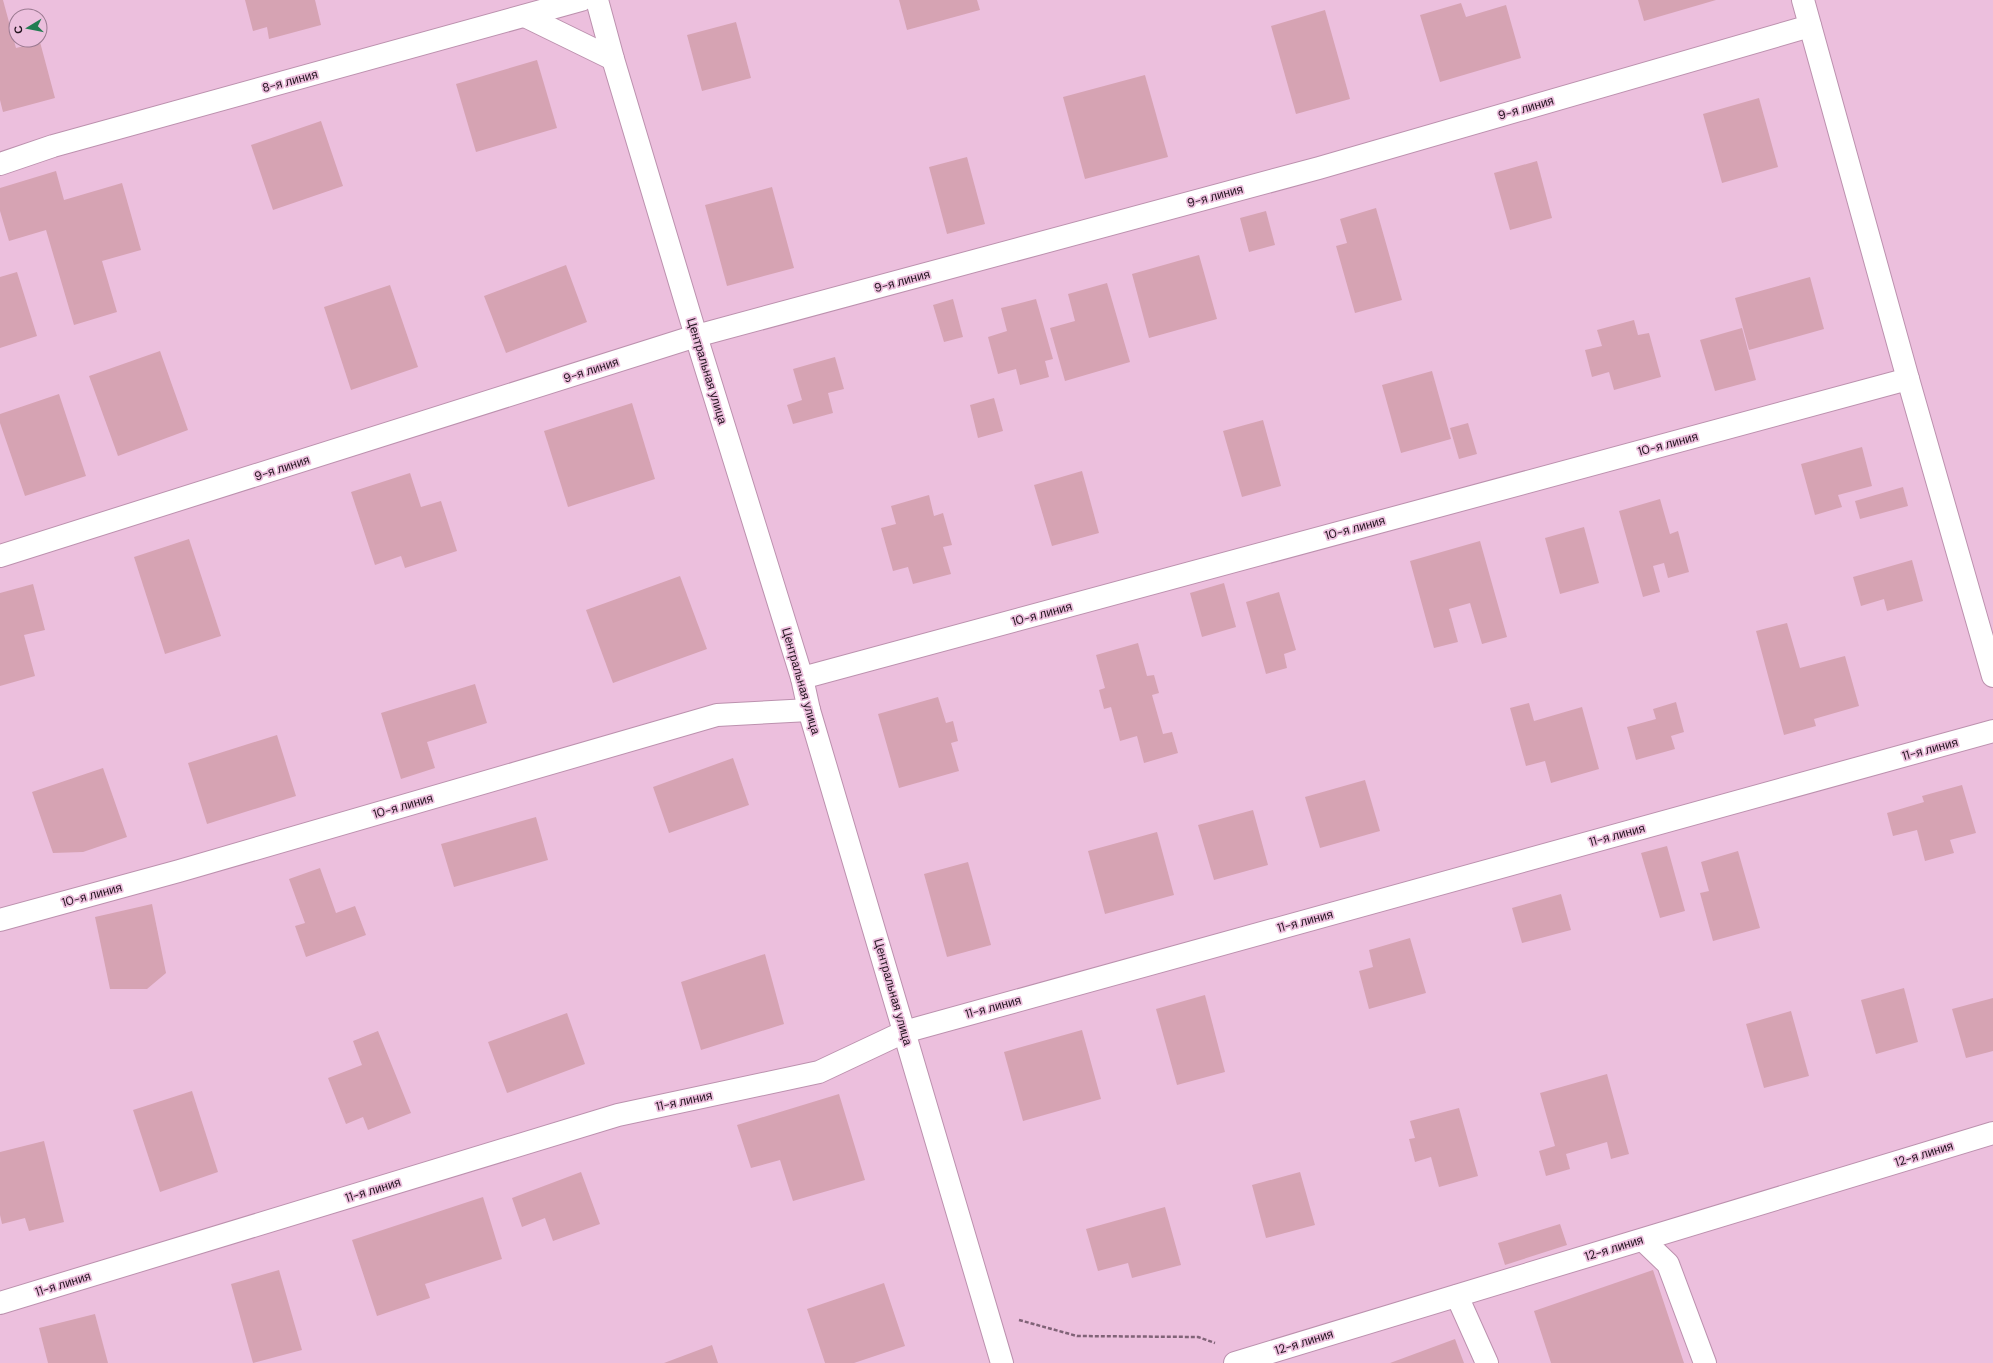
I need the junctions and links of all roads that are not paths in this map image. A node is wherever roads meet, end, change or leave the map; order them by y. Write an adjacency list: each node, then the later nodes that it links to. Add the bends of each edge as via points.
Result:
1 (581, 0): 4 (street, 8-я линия)
2 (597, 0): 6 (street, Центральная улица)
3 (1803, 0): 5 (street)
4 (525, 16): 6 (street); 7 (street, 8-я линия, via 53,146)
5 (1810, 26): 8 (street, 9-я линия, via 1319,168); 9 (street)
6 (613, 59): 8 (street, Центральная улица)
7 (0, 164)
8 (696, 336): 10 (street, 9-я линия); 12 (street, Центральная улица)
9 (1908, 379): 11 (street); 12 (street, 10-я линия)
10 (0, 556)
11 (1993, 676)
12 (802, 678): 13 (street, Центральная улица)
13 (809, 710): 15 (street, 10-я линия, via 717,714 194,867); 16 (street, Центральная улица)
14 (1993, 732): 16 (street, 11-я линия)
15 (0, 920)
16 (904, 1032): 20 (street, 11-я линия, via 819,1072 618,1116); 22 (street, Центральная улица)
17 (1993, 1133): 18 (street, 12-я линия)
18 (1643, 1240): 19 (street, 12-я линия); 25 (street, via 1668,1264)
19 (1457, 1296): 21 (street, 12-я линия); 24 (street)
20 (0, 1303)
21 (1259, 1360): 23 (street, 12-я линия)
22 (1002, 1363)
23 (1236, 1363)
24 (1487, 1363)
25 (1705, 1363)

